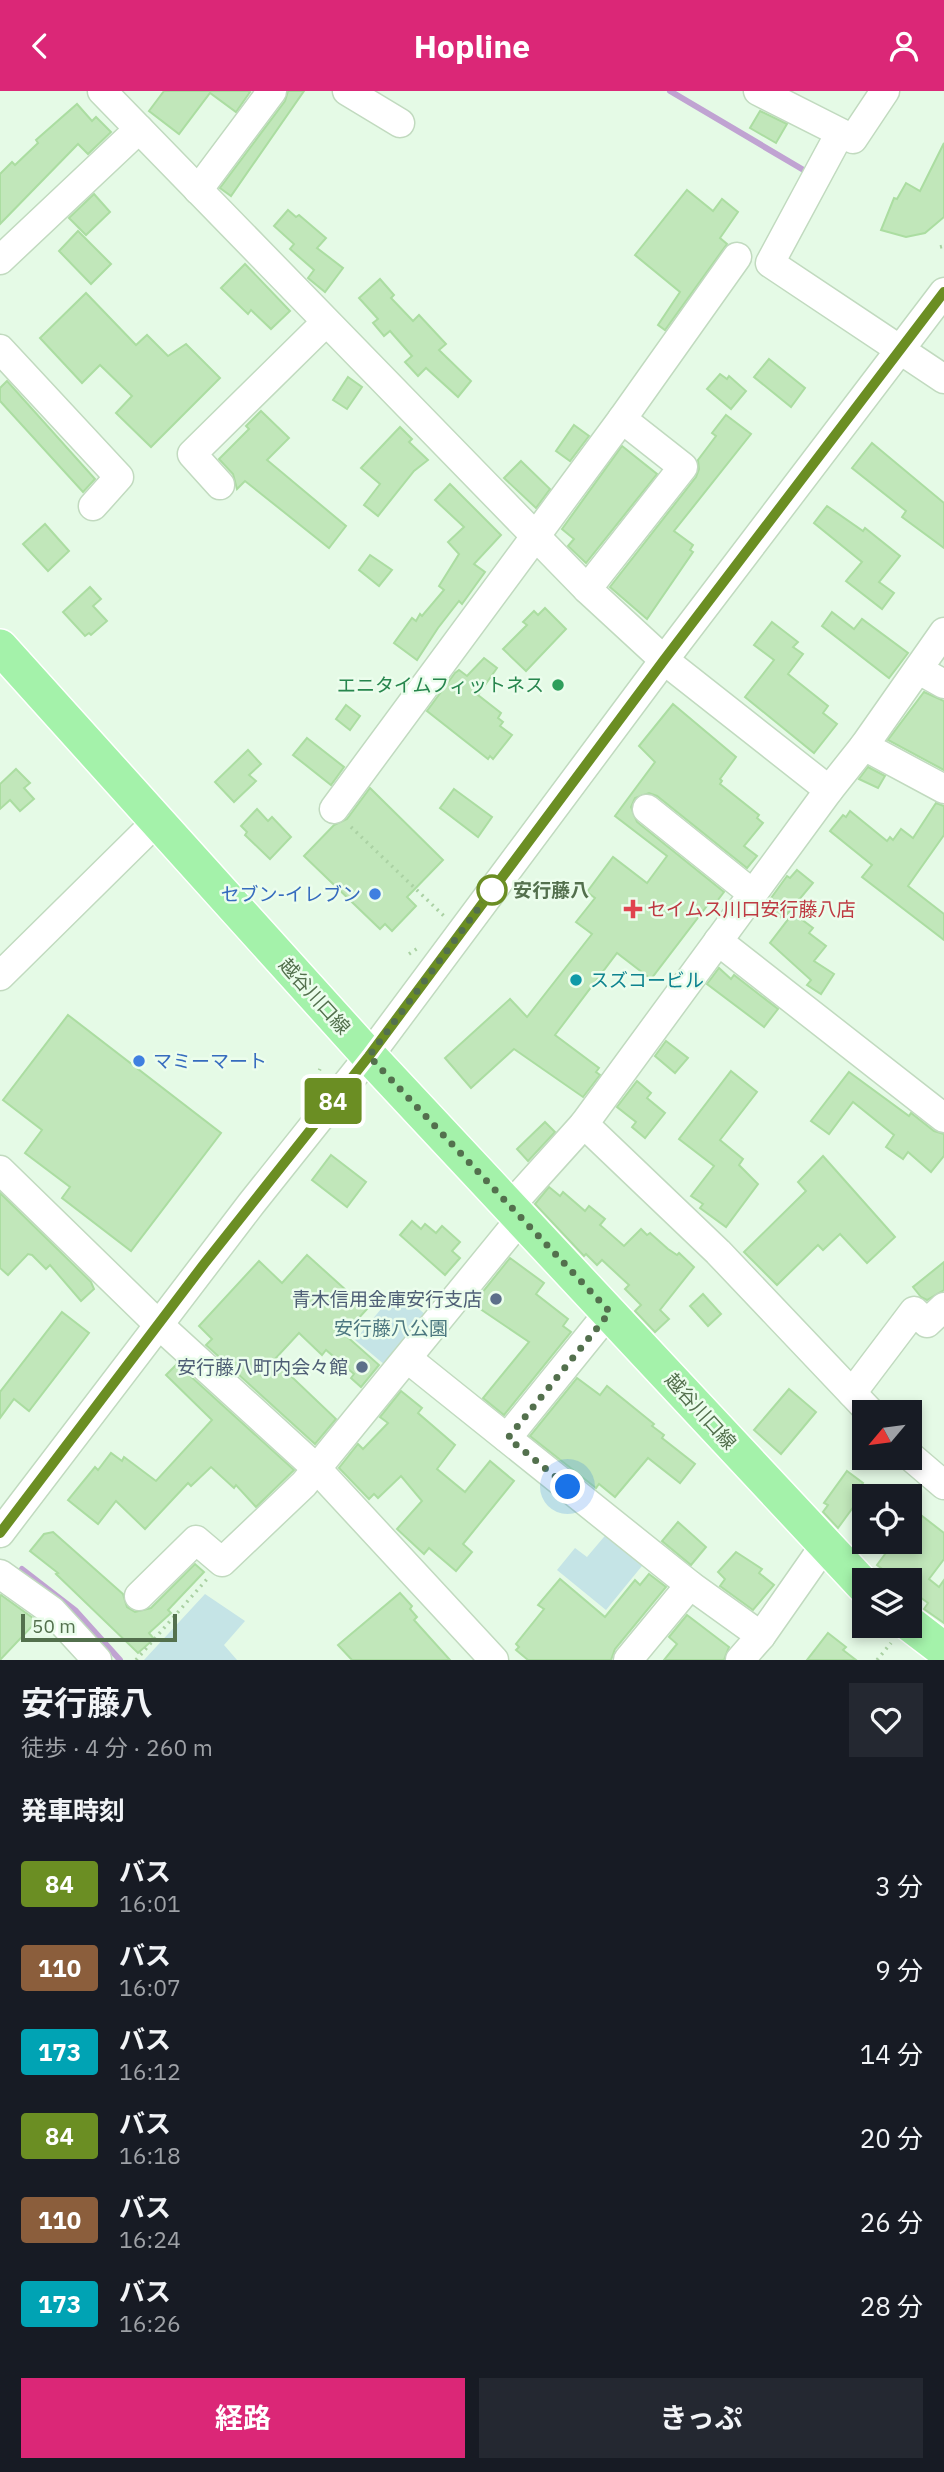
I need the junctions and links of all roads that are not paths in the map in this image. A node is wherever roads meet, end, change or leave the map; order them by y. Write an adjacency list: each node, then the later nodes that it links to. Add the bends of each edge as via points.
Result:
1 (102, 91): 7 (street)
2 (272, 91): 9 (street)
3 (347, 91): 6 (street)
4 (758, 91): 8 (street)
5 (885, 91): 8 (street, via 853,139)
6 (400, 123)
7 (139, 129): 9 (street); 11 (street)
8 (840, 133): 15 (street, via 770,263)
9 (198, 190): 13 (street)
10 (737, 257): 17 (street)
11 (0, 260)
12 (944, 292): 15 (street)
13 (326, 322): 18 (street, via 192,454); 20 (street)
14 (0, 349): 19 (street, via 119,477)
15 (900, 351): 16 (street); 24 (street)
16 (944, 379)
17 (622, 419): 20 (street); 21 (street, via 683,467)
18 (220, 485)
19 (93, 506)
20 (536, 537): 21 (street); 30 (street)
21 (587, 589): 24 (street)
22 (944, 632): 25 (street)
23 (0, 647): 32 (main road, 越谷川口線)
24 (664, 660): 29 (street); 36 (street)
25 (919, 670): 26 (street); 27 (street)
26 (944, 684)
27 (864, 746): 28 (street); 29 (street)
28 (944, 789)
29 (829, 790): 33 (street)
30 (334, 809)
31 (647, 809): 33 (street)
32 (156, 822): 35 (street); 36 (main road, 越谷川口線)
33 (753, 894): 34 (street)
34 (718, 941): 37 (street); 38 (street)
35 (0, 976)
36 (369, 1056): 40 (main road, 越谷川口線); 43 (street)
37 (944, 1118)
38 (584, 1124): 40 (street); 45 (street, via 718,1252)
39 (0, 1170): 43 (street)
40 (516, 1211): 42 (main road, 越谷川口線); 44 (street)
41 (944, 1307): 46 (street, via 927,1323 914,1311)
42 (610, 1312): 47 (street); 52 (main road, 越谷川口線)
43 (158, 1324): 49 (street); 51 (street)
44 (408, 1359): 47 (street); 49 (street)
45 (858, 1400)
46 (863, 1400)
47 (508, 1438): 55 (street)
48 (922, 1466): 50 (street)
49 (317, 1469): 56 (street, via 222,1562 195,1540); 61 (street)
50 (944, 1485)
51 (0, 1533)
52 (824, 1546): 54 (main road, 越谷川口線); 58 (street)
53 (0, 1574): 60 (street, via 52,1611)
54 (852, 1574)
55 (690, 1585): 58 (street); 62 (street)
56 (139, 1597)
57 (922, 1633): 59 (main road)
58 (761, 1636): 63 (street)
59 (944, 1650)
60 (97, 1660)
61 (494, 1660)
62 (628, 1660)
63 (740, 1660)

